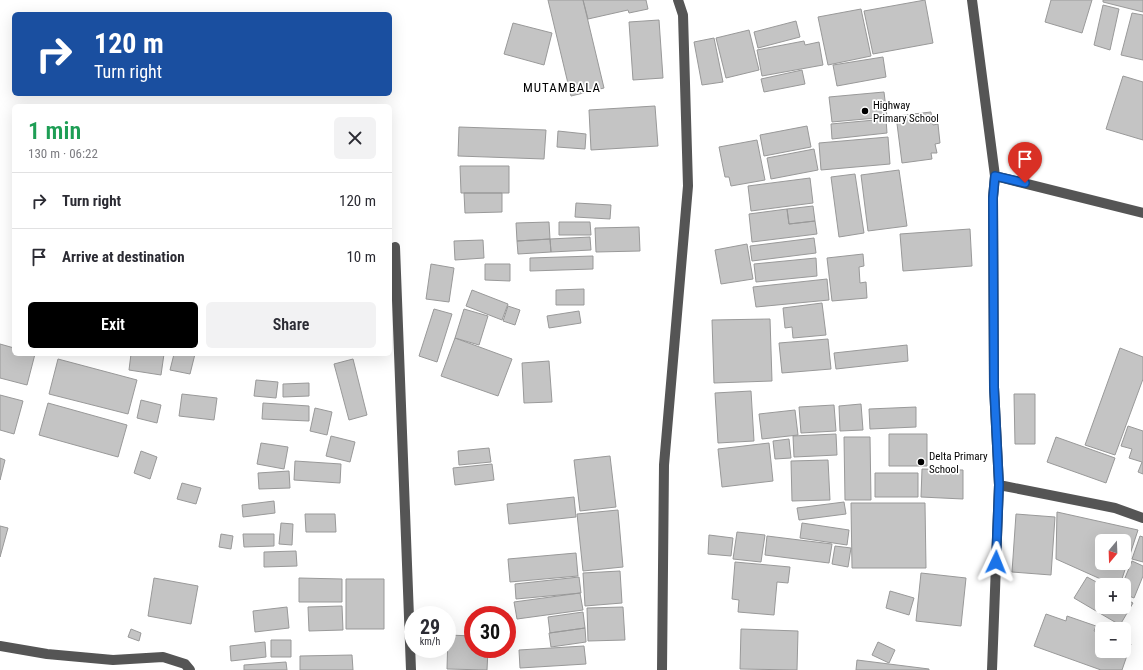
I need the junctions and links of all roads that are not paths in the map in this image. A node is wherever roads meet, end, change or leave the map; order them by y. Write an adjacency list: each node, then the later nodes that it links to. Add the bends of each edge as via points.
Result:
1 (678, 0): 11 (street, via 683,15 688,186 664,465)
2 (972, 0): 3 (street)
3 (995, 176): 4 (street); 6 (street, via 994,379)
4 (1143, 213)
5 (395, 248): 10 (street)
6 (999, 485): 7 (street, via 1115,508); 12 (street)
7 (1143, 518)
8 (0, 646): 9 (street, via 47,654 113,660 163,657 185,664)
9 (190, 670)
10 (411, 670)
11 (662, 670)
12 (992, 670)

